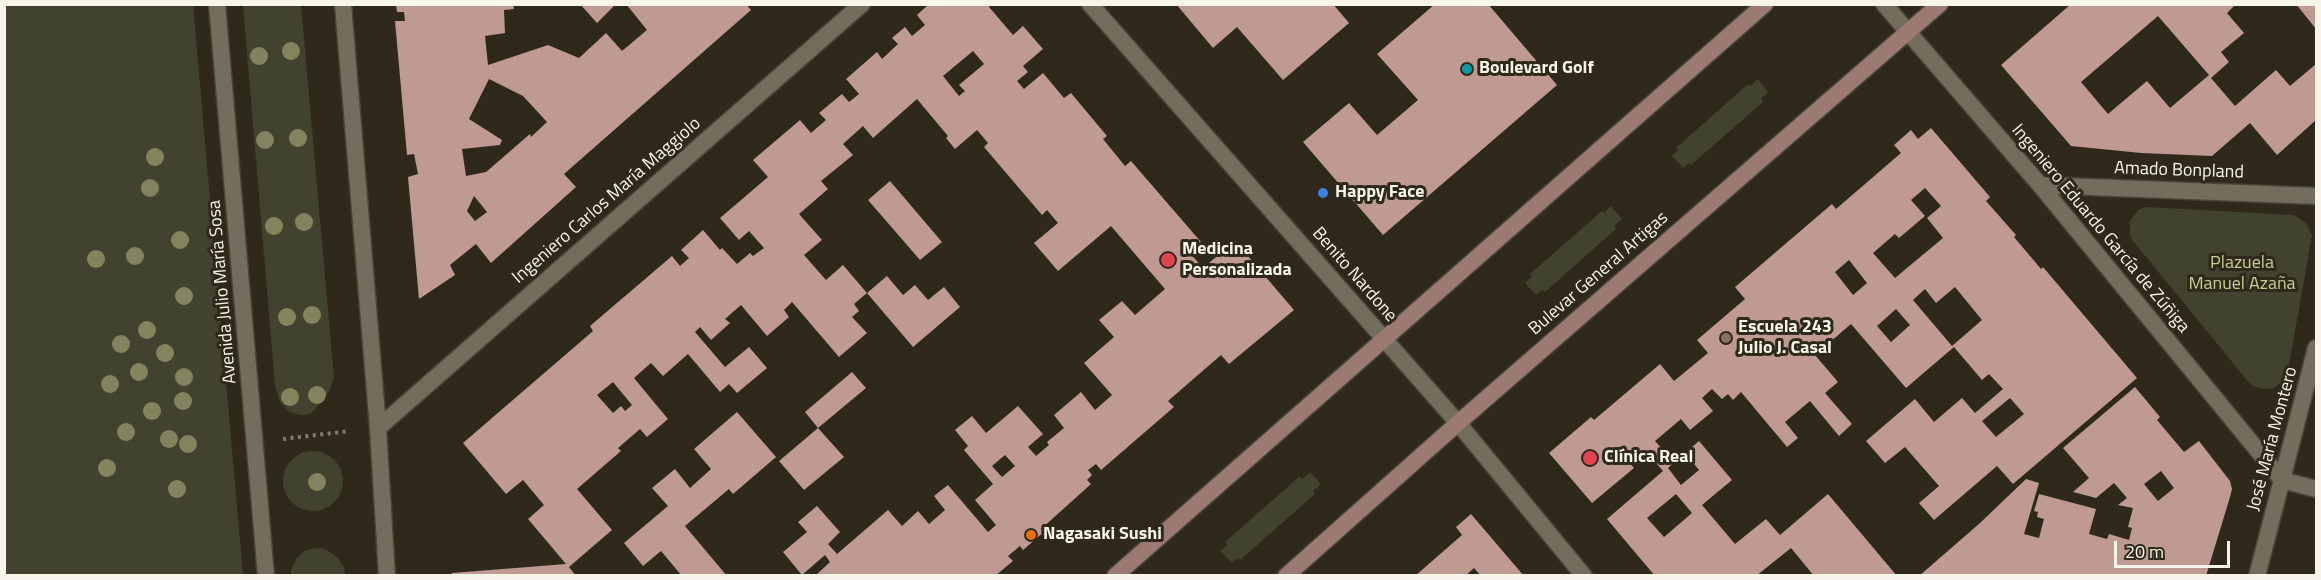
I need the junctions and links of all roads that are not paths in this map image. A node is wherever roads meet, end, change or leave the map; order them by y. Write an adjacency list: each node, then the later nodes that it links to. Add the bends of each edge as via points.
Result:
1 (217, 4): 17 (street, Avenida Julio María Sosa)
2 (343, 4): 14 (street)
3 (862, 4): 14 (street, Ingeniero Carlos María Maggiolo)
4 (1090, 4): 11 (street, Benito Nardone)
5 (1765, 4): 11 (main road)
6 (1884, 4): 8 (street, Ingeniero Eduardo García de Zúñiga)
7 (1940, 4): 8 (main road, Bulevar General Artigas)
8 (1908, 32): 9 (street, Ingeniero Eduardo García de Zúñiga); 13 (main road, Bulevar General Artigas)
9 (2040, 185): 10 (street, Amado Bonpland); 15 (street, Ingeniero Eduardo García de Zúñiga)
10 (2316, 196)
11 (1385, 339): 13 (street, Benito Nardone); 19 (main road)
12 (2316, 348): 15 (street, José María Montero)
13 (1458, 423): 20 (main road, Bulevar General Artigas); 21 (street, Benito Nardone)
14 (378, 428): 18 (street)
15 (2282, 480): 16 (street); 22 (street, José María Montero)
16 (2316, 489)
17 (266, 576)
18 (387, 576)
19 (1115, 576)
20 (1286, 576)
21 (1584, 576)
22 (2257, 576)

